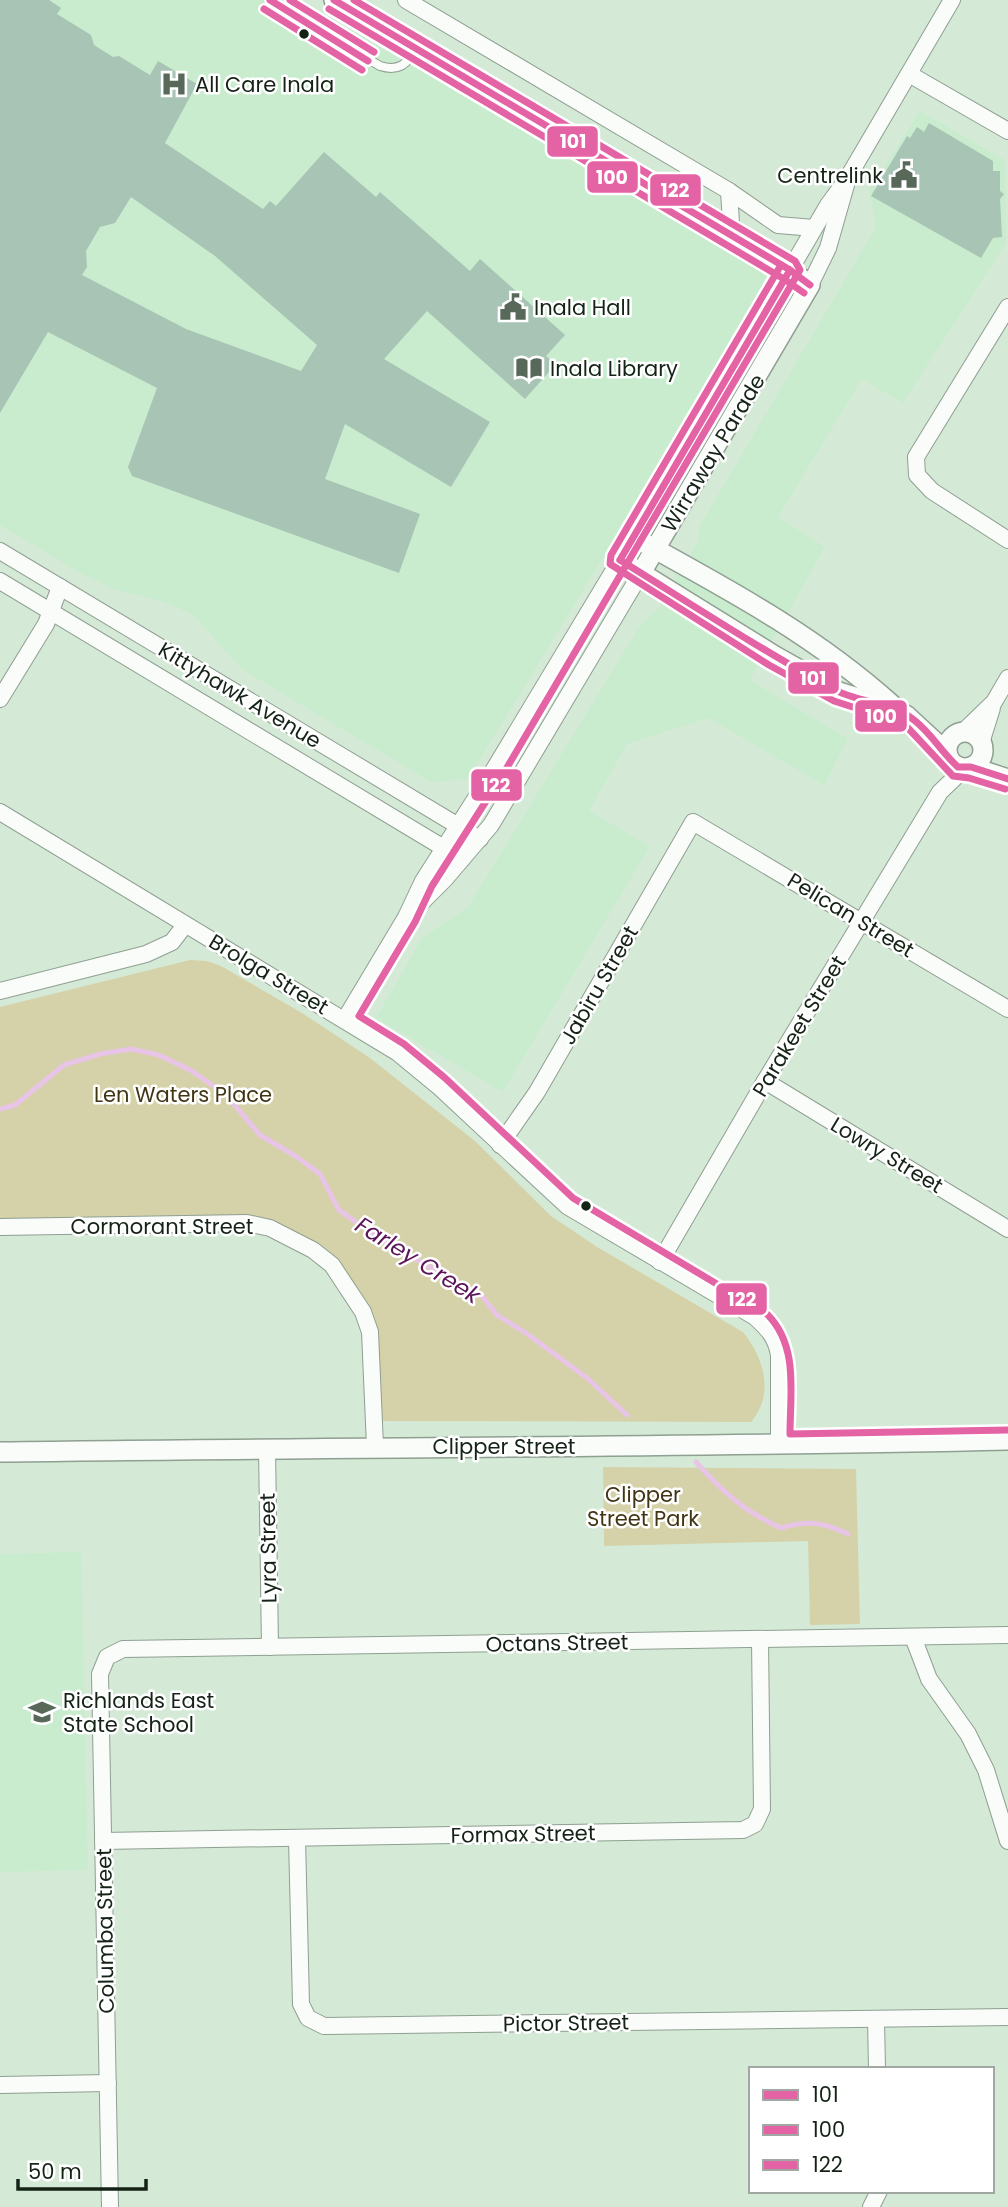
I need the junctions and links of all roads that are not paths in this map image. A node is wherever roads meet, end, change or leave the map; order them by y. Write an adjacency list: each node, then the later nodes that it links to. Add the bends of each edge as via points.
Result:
1 (270, 0): 5 (lane, via 380,66 398,69)
2 (334, 0): 5 (street)
3 (406, 0): 9 (street)
4 (952, 0): 6 (street, Wirraway Parade)
5 (417, 50): 11 (street)
6 (909, 74): 7 (street); 8 (street, Wirraway Parade)
7 (1008, 131)
8 (847, 180): 10 (street, Wirraway Parade); 13 (street, Wirraway Parade, via 828,248)
9 (729, 191): 10 (street, via 778,225); 11 (street)
10 (814, 228): 12 (street, Wirraway Parade)
11 (732, 238): 12 (street)
12 (790, 270): 13 (street); 15 (street, Wirraway Parade)
13 (810, 285): 17 (street, Wirraway Parade)
14 (1008, 307): 16 (street, via 916,457 917,475 932,491)
15 (633, 537): 17 (street); 19 (street, Wirraway Parade)
16 (1008, 540)
17 (656, 549): 20 (street, Wirraway Parade); 27 (street, via 805,635)
18 (0, 551): 22 (street, Kittyhawk Avenue)
19 (620, 560): 20 (street); 36 (street, Wirraway Parade)
20 (641, 573): 27 (street, via 839,692); 37 (street, Wirraway Parade)
21 (0, 581): 23 (street, Kittyhawk Avenue)
22 (60, 587): 23 (street); 36 (street, Kittyhawk Avenue)
23 (51, 612): 25 (street); 38 (street, Kittyhawk Avenue)
24 (1008, 678): 26 (street)
25 (0, 699)
26 (993, 702): 29 (street); 30 (street)
27 (897, 710): 28 (street)
28 (914, 720): 29 (street); 31 (street)
29 (960, 732): 30 (street, via 974,734); 31 (street, via 949,741)
30 (982, 745): 31 (street, via 980,759); 32 (street)
31 (958, 761): 33 (street); 41 (street, Parakeet Street)
32 (1008, 771)
33 (1008, 779)
34 (0, 812): 42 (street, Brolga Street)
35 (693, 822): 41 (street, Pelican Street); 47 (street, Jabiru Street, via 537,1092)
36 (460, 825): 37 (street, Kittyhawk Avenue); 38 (street, Wirraway Parade)
37 (480, 839): 39 (street, Wirraway Parade)
38 (444, 847): 39 (street, Kittyhawk Avenue); 40 (street, Wirraway Parade)
39 (462, 859): 40 (street, Wirraway Parade)
40 (406, 917): 45 (street, Wirraway Parade)
41 (862, 922): 44 (street, Pelican Street); 46 (street, Parakeet Street)
42 (185, 925): 43 (street, via 172,942 146,954); 45 (street, Brolga Street)
43 (0, 991)
44 (1008, 1009)
45 (345, 1019): 47 (street, Brolga Street, via 398,1052)
46 (765, 1081): 49 (street, Lowry Street); 50 (street, Parakeet Street)
47 (500, 1144): 50 (street, Brolga Street, via 567,1206)
48 (0, 1227): 53 (street, Cormorant Street, via 247,1223 270,1228 313,1250 332,1265 363,1312 370,1332)
49 (1008, 1228)
50 (660, 1262): 52 (street, Brolga Street, via 755,1317 771,1332 779,1355)
51 (1008, 1440): 52 (street, Clipper Street)
52 (779, 1445): 53 (street, Clipper Street)
53 (375, 1446): 54 (street, Clipper Street)
54 (267, 1448): 55 (street, Clipper Street); 59 (street, Lyra Street)
55 (0, 1452)
56 (1008, 1635): 57 (street, Octans Street)
57 (914, 1637): 58 (street, Octans Street); 63 (street, via 929,1679 968,1734 986,1770)
58 (760, 1639): 59 (street, Octans Street); 61 (street, Formax Street, via 762,1809 755,1824 743,1830)
59 (270, 1647): 60 (street, Octans Street, via 123,1649)
60 (107, 1657): 62 (street, Columba Street, via 100,1674)
61 (297, 1838): 62 (street, Formax Street); 65 (street, Pictor Street, via 300,2004 308,2018 324,2026)
62 (103, 1841): 67 (street, Columba Street)
63 (1008, 1841)
64 (1008, 2017): 65 (street, Pictor Street)
65 (876, 2019): 66 (street)
66 (877, 2067)
67 (108, 2083): 68 (street); 69 (street, Columba Street)
68 (0, 2085)
69 (110, 2207)

